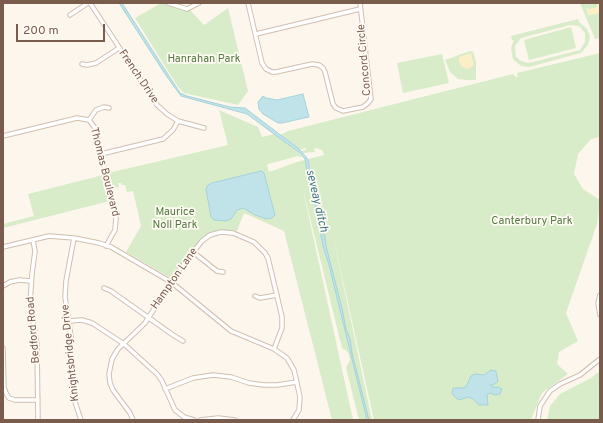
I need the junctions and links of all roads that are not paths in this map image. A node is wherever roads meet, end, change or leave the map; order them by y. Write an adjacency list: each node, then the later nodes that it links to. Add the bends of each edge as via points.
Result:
1 (89, 3): 7 (street); 9 (street, French Drive)
2 (168, 3): 3 (street, via 188,9)
3 (199, 3)
4 (248, 3): 8 (street, Concord Circle)
5 (360, 3): 6 (street, Concord Circle)
6 (360, 9): 8 (street); 8 (street, Concord Circle, via 371,96 366,105 355,109 341,111 335,106 325,72 319,65 312,64 276,72 266,69 262,63)
7 (70, 15)
8 (256, 34)
9 (119, 48): 10 (street, via 96,63); 13 (street, French Drive, via 157,105)
10 (82, 64)
11 (109, 108): 12 (street, via 96,110)
12 (89, 120): 15 (street, via 77,118); 16 (street, Thomas Boulevard, via 95,128)
13 (178, 121): 14 (street, French Drive); 16 (street, via 163,139)
14 (204, 128)
15 (3, 136)
16 (102, 154): 19 (street, Thomas Boulevard, via 116,218 114,230)
17 (74, 238): 18 (street, via 54,236); 19 (street); 32 (street, Knightsbridge Drive, via 65,290)
18 (33, 240): 20 (street); 23 (street, Bedford Road, via 35,251)
19 (106, 246): 24 (street)
20 (3, 247)
21 (193, 252): 22 (street); 24 (street, Hampton Lane); 27 (street, Hampton Lane, via 204,239 221,232 233,233 254,242 262,248 268,258)
22 (223, 272)
23 (31, 281): 25 (street, via 19,280); 40 (street, Bedford Road, via 30,304 36,336)
24 (171, 282): 31 (street, Hampton Lane); 36 (street, via 230,330)
25 (3, 286)
26 (104, 288): 31 (street)
27 (277, 295): 29 (street, via 260,298); 36 (street, Hampton Lane, via 283,324)
28 (600, 295): 30 (street)
29 (254, 296)
30 (600, 315)
31 (149, 318): 33 (street); 34 (street, Hampton Lane)
32 (69, 321): 34 (street, via 92,322); 42 (street, Knightsbridge Drive, via 72,396)
33 (183, 341)
34 (124, 344): 39 (street, via 157,374); 43 (street, Hampton Lane, via 112,359 109,379 113,390)
35 (3, 348): 40 (street, via 6,393 15,400)
36 (274, 349): 38 (street, via 290,362)
37 (600, 359): 49 (street, via 580,375 550,391 540,406)
38 (297, 382): 39 (street, via 264,385 213,375); 48 (street, via 300,404)
39 (165, 389): 44 (street, via 175,410 184,417)
40 (38, 400): 41 (street, Bedford Road)
41 (38, 420)
42 (81, 420)
43 (133, 420)
44 (194, 420)
45 (200, 420): 46 (street)
46 (204, 420): 47 (street)
47 (235, 420)
48 (293, 420)
49 (538, 420)

